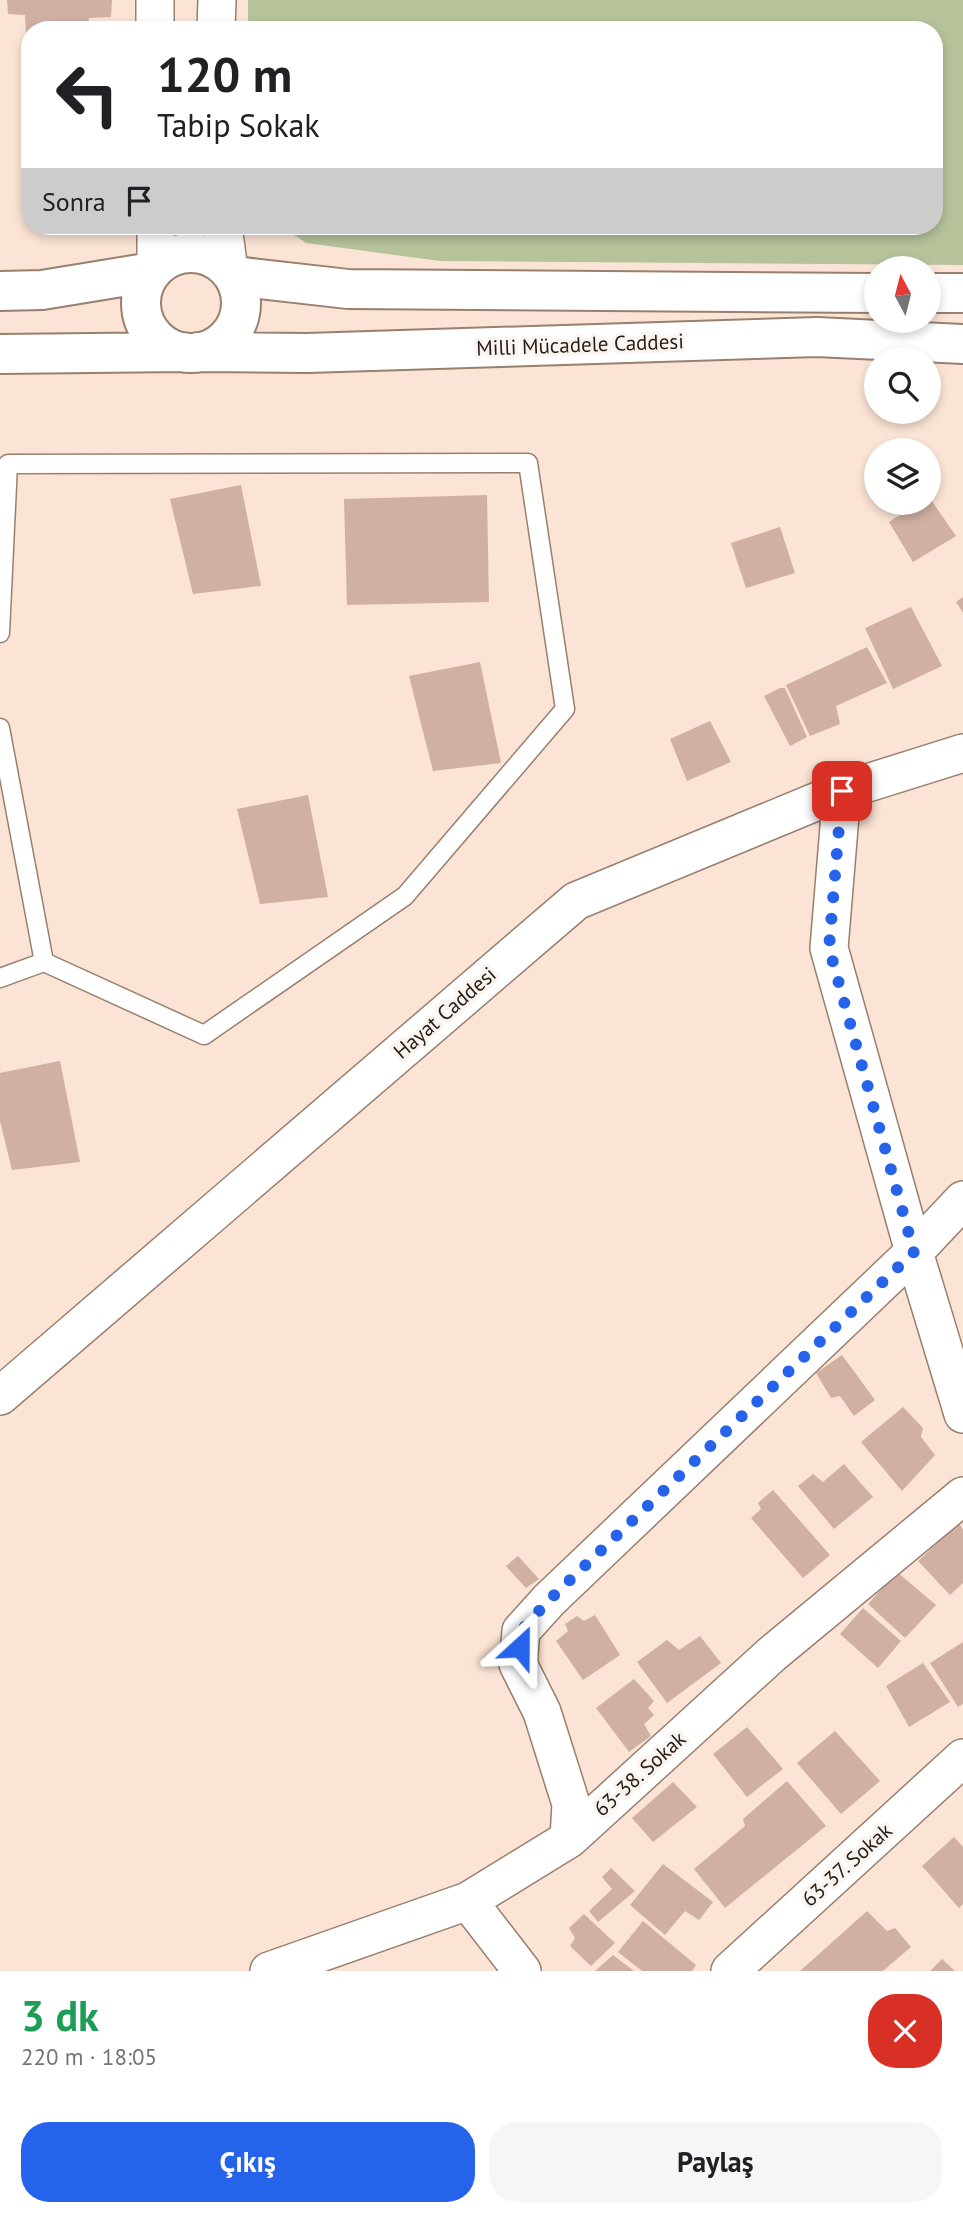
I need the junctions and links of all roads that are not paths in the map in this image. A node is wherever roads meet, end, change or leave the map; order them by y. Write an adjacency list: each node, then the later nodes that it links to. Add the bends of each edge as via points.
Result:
1 (155, 0): 3 (street)
2 (218, 0): 4 (street)
3 (155, 21)
4 (217, 21)
5 (156, 235): 7 (street)
6 (224, 235): 8 (street)
7 (154, 270): 8 (street, via 167,259 197,253 211,257); 9 (street, via 42,290); 14 (street, via 142,293 144,320 159,342)
8 (231, 274): 10 (street, via 348,289); 14 (street, via 240,290 241,305 232,332 223,342)
9 (0, 291)
10 (864, 293)
11 (942, 293): 12 (street)
12 (963, 293)
13 (963, 344): 14 (street, Milli Mücadele Caddesi, via 817,337 307,353)
14 (191, 352): 15 (street, Milli Mücadele Caddesi)
15 (0, 354)
16 (0, 633): 20 (lane, via 8,464 527,463 565,709 405,896 204,1035)
17 (0, 727): 20 (lane)
18 (963, 753): 19 (street, Hayat Caddesi)
19 (842, 791): 23 (street, via 829,948); 24 (street, Hayat Caddesi, via 576,901)
20 (44, 962): 21 (lane)
21 (0, 978)
22 (963, 1200): 23 (street)
23 (914, 1252): 25 (street); 28 (street, via 521,1631 518,1664 542,1712 571,1804)
24 (0, 1396)
25 (963, 1414)
26 (963, 1496): 28 (street, 63-38. Sokak, via 772,1654)
27 (963, 1758): 32 (street, 63-37. Sokak)
28 (569, 1839): 29 (street, 63-38. Sokak)
29 (468, 1901): 30 (street, 63-38. Sokak); 31 (street)
30 (270, 1971)
31 (522, 1971)
32 (730, 1971)

